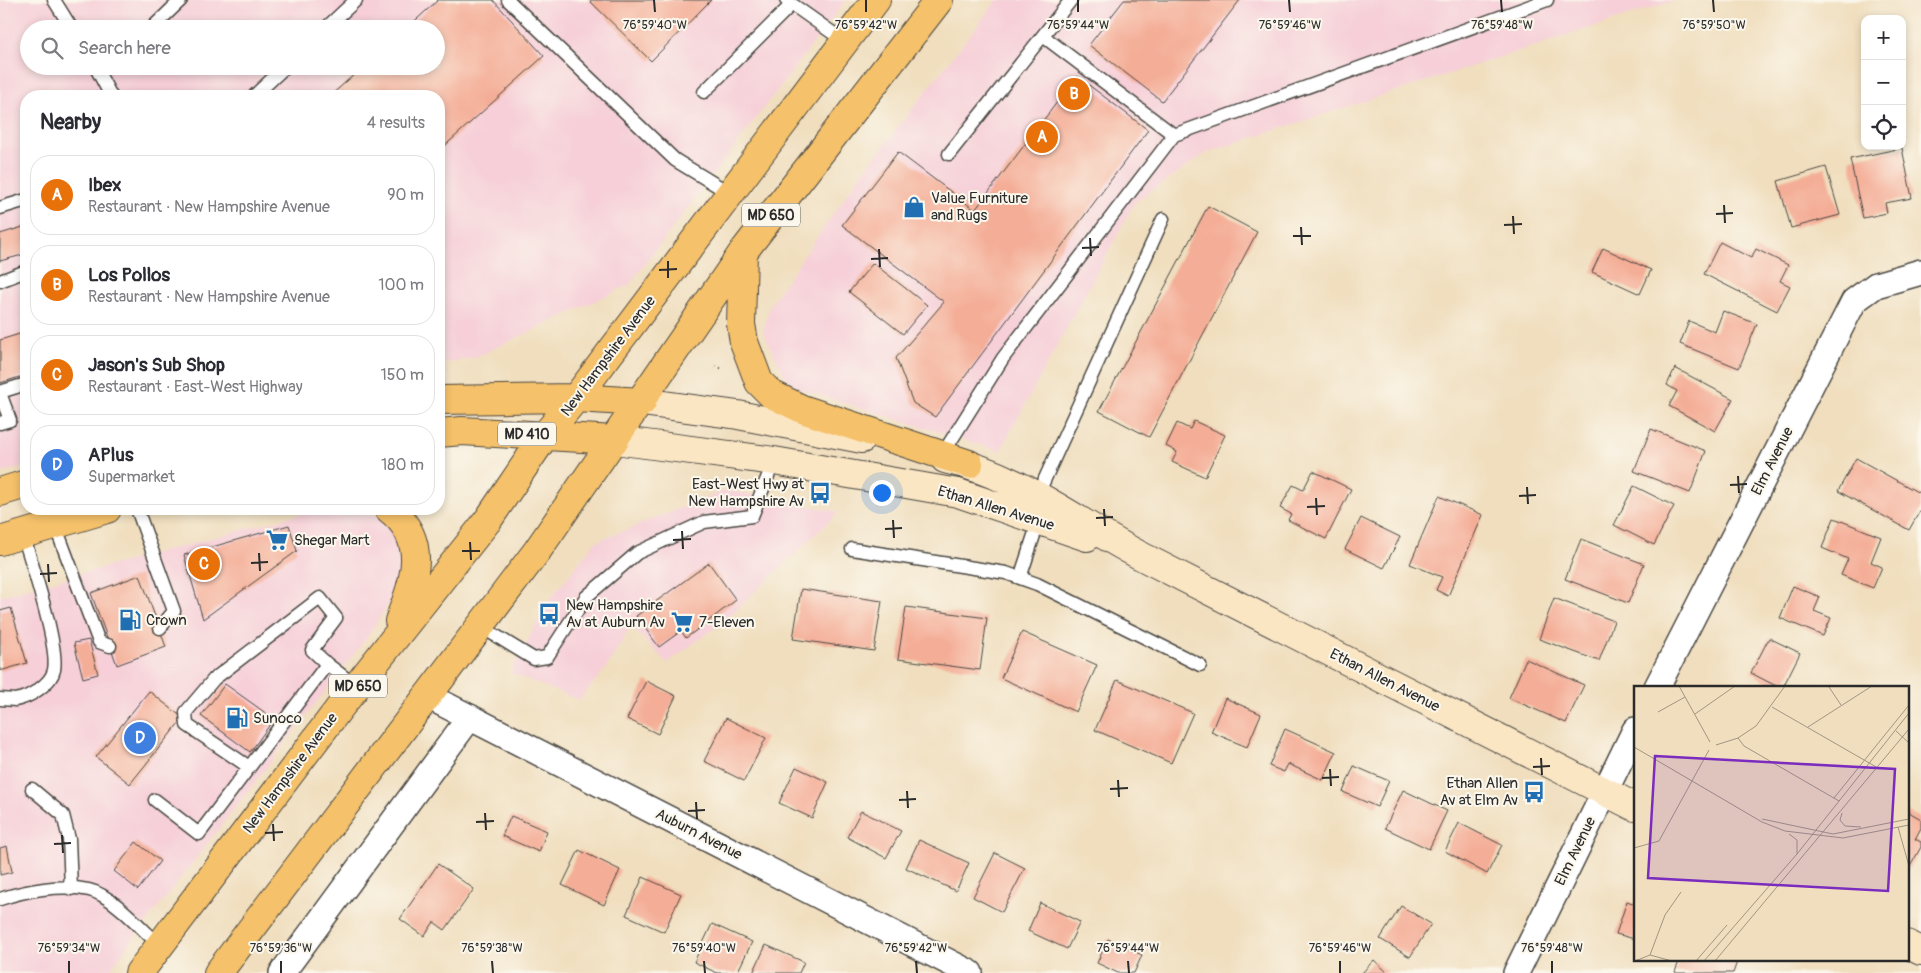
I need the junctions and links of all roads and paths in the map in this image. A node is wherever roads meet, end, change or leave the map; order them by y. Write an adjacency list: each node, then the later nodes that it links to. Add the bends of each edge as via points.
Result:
1 (54, 0): 10 (lane)
2 (181, 0): 11 (lane)
3 (356, 0): 12 (lane)
4 (508, 0): 22 (lane, via 675,160)
5 (876, 0): 14 (main road, New Hampshire Avenue / MD 650)
6 (939, 0): 26 (main road, MD 650)
7 (1071, 0): 13 (lane)
8 (1547, 0): 20 (lane)
9 (788, 2): 14 (lane); 19 (lane)
10 (66, 20)
11 (160, 20)
12 (335, 20)
13 (1044, 36): 20 (lane); 21 (lane)
14 (844, 41): 22 (main road, New Hampshire Avenue / MD 650)
15 (100, 75): 17 (lane)
16 (276, 75): 18 (lane)
17 (108, 90)
18 (260, 90)
19 (704, 92)
20 (1174, 135): 39 (lane, via 1003,358)
21 (949, 154)
22 (731, 194): 32 (main road, New Hampshire Avenue / MD 650)
23 (20, 202): 24 (lane)
24 (0, 208)
25 (1162, 219): 44 (lane)
26 (743, 252): 34 (main road, MD 650); 39 (main road, via 741,324 759,382 771,394 802,409)
27 (1921, 272): 60 (street, Elm Avenue, via 1876,285 1854,301)
28 (20, 273): 29 (lane)
29 (0, 281)
30 (20, 386): 31 (lane)
31 (0, 393): 35 (lane, via 10,420)
32 (576, 398): 33 (main road, MD 410); 34 (main road, MD 410); 37 (main road, New Hampshire Avenue / MD 650)
33 (445, 400)
34 (642, 402): 38 (main road, MD 650); 41 (main road, Ethan Allen Avenue / MD 410, via 738,415)
35 (0, 423)
36 (445, 432): 37 (main road, MD 410, via 462,430)
37 (546, 434): 38 (main road, MD 410); 56 (main road, New Hampshire Avenue / MD 650, via 488,520)
38 (615, 440): 40 (main road, Ethan Allen Avenue / MD 410); 54 (main road, MD 650)
39 (942, 455): 41 (main road)
40 (774, 460): 48 (main road, Ethan Allen Avenue / MD 410, via 958,494); 54 (lane, via 752,516 704,522 637,553 586,597 547,657 534,659)
41 (969, 464): 44 (main road, Ethan Allen Avenue / MD 410)
42 (20, 486): 43 (main road)
43 (0, 492)
44 (1038, 494): 52 (main road, Ethan Allen Avenue / MD 410)
45 (88, 515): 49 (main road)
46 (139, 515): 55 (lane, via 174,611)
47 (394, 515): 56 (main road, via 414,546 415,576)
48 (1039, 520): 52 (main road, Ethan Allen Avenue / MD 410); 53 (lane)
49 (55, 525): 50 (main road); 57 (lane, via 99,642)
50 (12, 538): 63 (lane, via 49,631 54,670 46,683 32,693 16,700)
51 (852, 549): 53 (lane, via 1006,573)
52 (1136, 553): 68 (main road, Ethan Allen Avenue / MD 410)
53 (1020, 578): 59 (lane)
54 (480, 626): 62 (main road, MD 650)
55 (160, 628)
56 (390, 644): 61 (main road, New Hampshire Avenue / MD 650)
57 (110, 646)
58 (327, 664): 61 (lane); 66 (lane); 66 (lane, via 312,650 336,618 320,598 214,679 186,712 187,725)
59 (1200, 665)
60 (1658, 686)
61 (357, 687): 74 (main road, New Hampshire Avenue / MD 650)
62 (428, 696): 64 (street, Auburn Avenue); 77 (main road, MD 650)
63 (0, 699)
64 (470, 717): 78 (street); 79 (street, Auburn Avenue)
65 (1634, 732): 68 (street, Elm Avenue)
66 (249, 766): 69 (lane, via 199,834)
67 (32, 789): 71 (lane, via 63,815 69,839)
68 (1604, 791): 70 (main road, Ethan Allen Avenue / MD 410); 80 (street, Elm Avenue)
69 (155, 800)
70 (1634, 806)
71 (71, 889): 72 (lane, via 36,890); 74 (lane, via 90,890 112,902)
72 (0, 899)
73 (1908, 944): 75 (main road)
74 (160, 945): 76 (main road, New Hampshire Avenue / MD 650)
75 (1921, 951)
76 (139, 973)
77 (218, 973)
78 (282, 973)
79 (970, 973)
80 (1516, 973)

